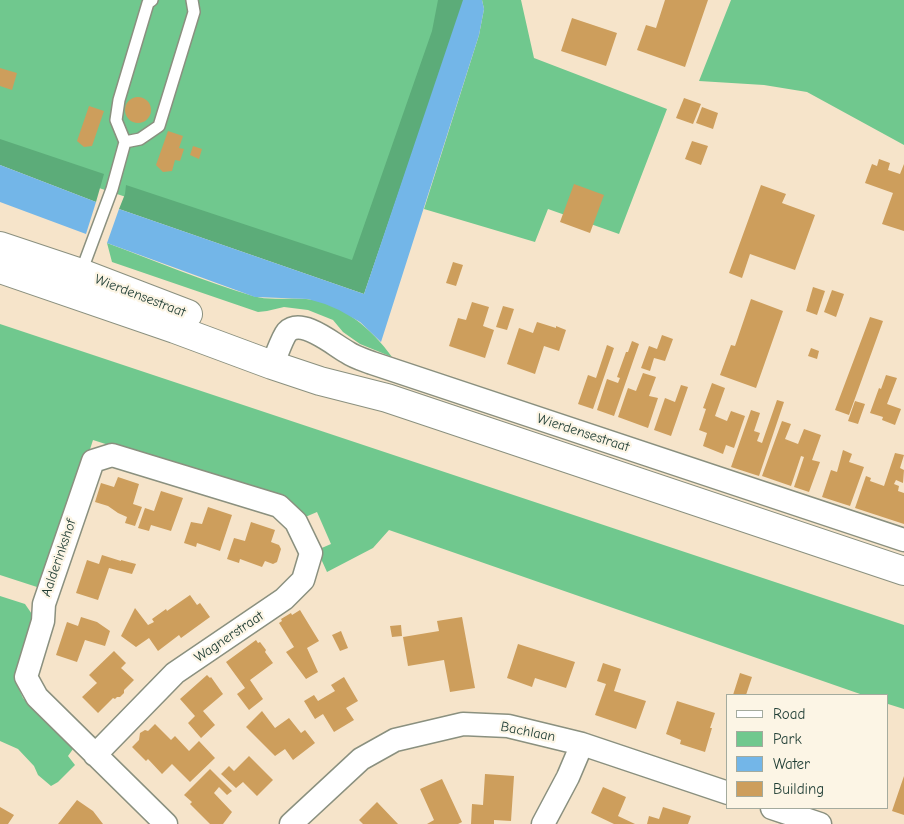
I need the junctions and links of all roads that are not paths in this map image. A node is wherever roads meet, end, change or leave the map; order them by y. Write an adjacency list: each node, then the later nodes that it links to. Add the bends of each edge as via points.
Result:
1 (152, 0): 3 (lane, via 148,3 119,100 116,120)
2 (192, 0): 3 (lane, via 194,12 159,126 140,139)
3 (125, 142): 6 (lane, via 112,189)
4 (0, 246): 6 (main road, Wierdensestraat)
5 (0, 269): 6 (main road, Wierdensestraat)
6 (77, 283): 7 (main road, Wierdensestraat)
7 (275, 358): 9 (street, Wierdensestraat, via 287,333 295,328 317,333 347,353 372,363); 10 (main road, Wierdensestraat, via 320,381 387,398)
8 (279, 506): 12 (street, Wagnerstraat, via 296,522 311,553 303,580 284,599 175,673); 12 (street, Aalderinkshof, via 112,455 93,461 44,604 43,621 26,677 37,697)
9 (904, 540)
10 (904, 571)
11 (582, 744): 13 (street, Bachlaan); 17 (street, Bachlaan, via 508,726 463,724 396,740 362,759); 18 (street)
12 (95, 755): 16 (street, Aalderinkshof)
13 (726, 792)
14 (774, 809): 15 (street)
15 (805, 822)
16 (166, 824)
17 (291, 824)
18 (543, 824)

